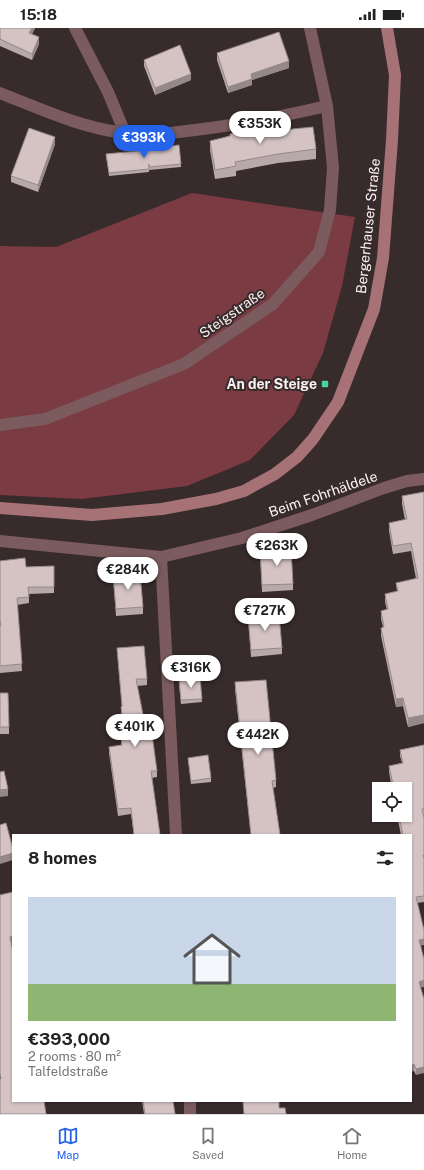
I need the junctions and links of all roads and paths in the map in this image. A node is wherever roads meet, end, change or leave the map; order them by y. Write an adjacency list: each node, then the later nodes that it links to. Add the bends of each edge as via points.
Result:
1 (75, 28): 6 (street, via 108,92)
2 (310, 28): 5 (street, Steigstraße)
3 (387, 28): 9 (main road, Bergerhauser Straße, via 394,75 392,140 383,258 374,309 338,402 313,439 275,474 244,491 216,499 162,509 92,515)
4 (0, 94): 6 (street, via 82,125)
5 (327, 106): 6 (street, via 213,128 167,134); 7 (street, Steigstraße, via 334,168 330,210 319,252 273,304 184,364 45,419)
6 (125, 133)
7 (0, 425)
8 (424, 479): 11 (street, Beim Fohrhäldele, via 384,488 242,538)
9 (0, 508)
10 (0, 541): 11 (street, Beim Fohrhäldele)
11 (162, 557): 12 (street)
12 (176, 834)
13 (190, 1102): 14 (street)
14 (190, 1114)

